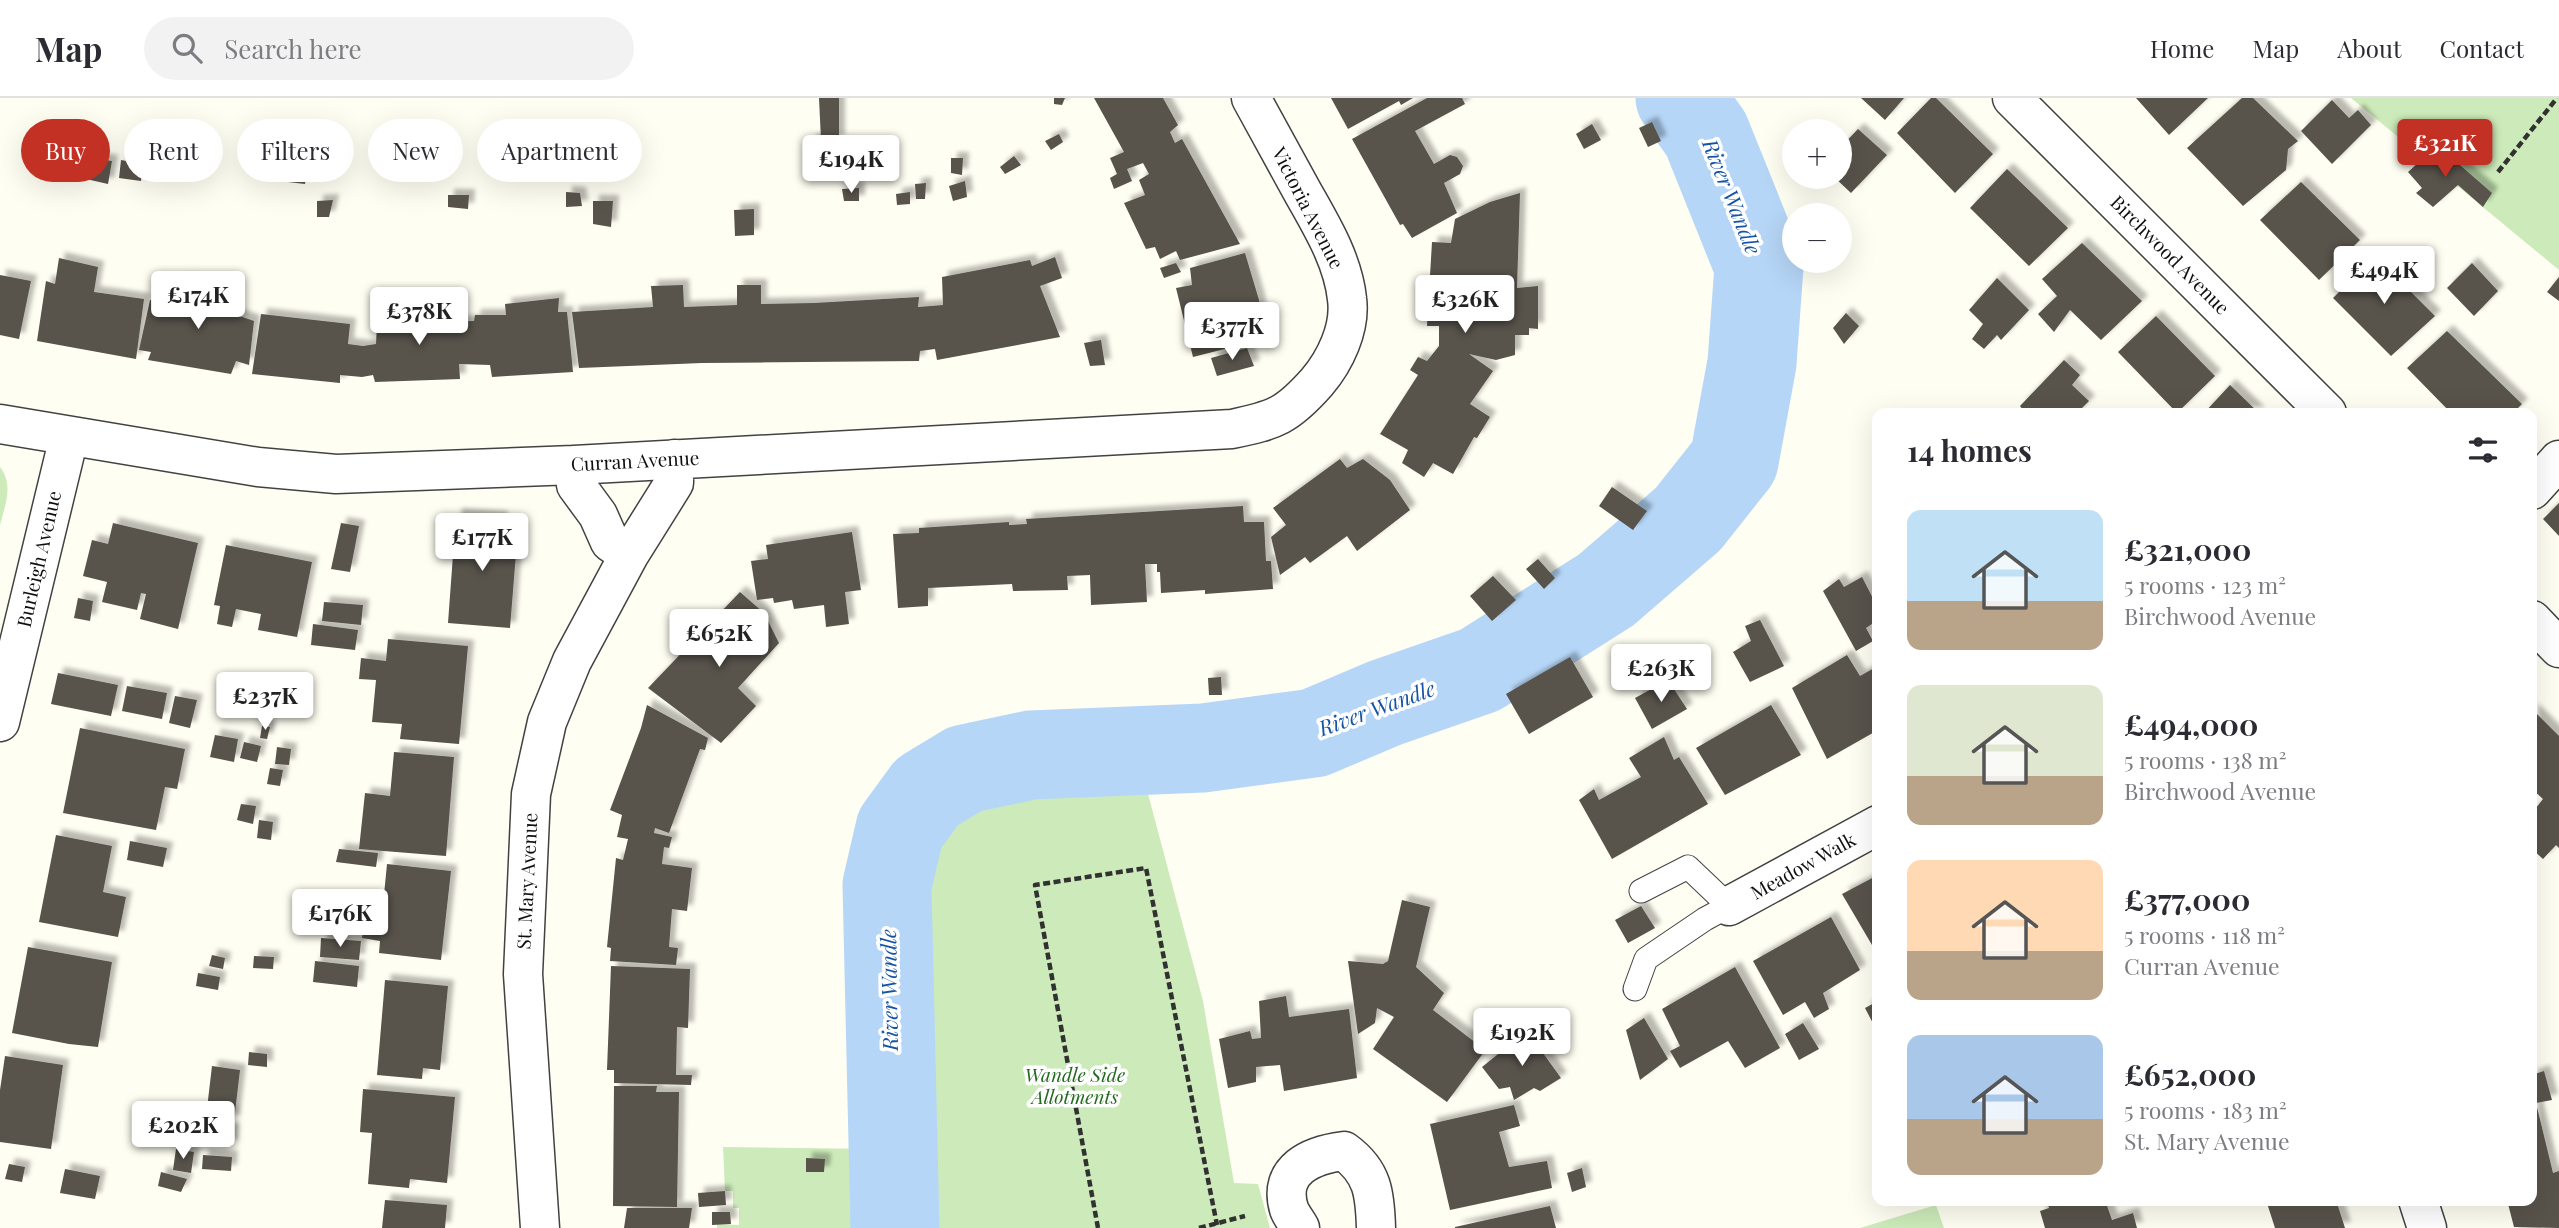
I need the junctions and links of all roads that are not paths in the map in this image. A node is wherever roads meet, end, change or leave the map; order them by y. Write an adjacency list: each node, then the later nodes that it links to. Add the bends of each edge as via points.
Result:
1 (1251, 98): 4 (street, Victoria Avenue, via 1324,231 1348,300 1344,332 1330,367 1299,403)
2 (2012, 98): 3 (street, Birchwood Avenue)
3 (2322, 408)
4 (1272, 420): 7 (street, Curran Avenue, via 1232,429)
5 (0, 424): 6 (street, Curran Avenue)
6 (69, 437): 9 (street, Curran Avenue, via 258,467 336,474); 14 (street, Burleigh Avenue)
7 (674, 459): 9 (street, Curran Avenue); 11 (street, St. Mary Avenue, via 674,482)
8 (2559, 460): 10 (street)
9 (574, 465): 11 (street, via 576,485 598,515 610,542)
10 (2537, 484)
11 (629, 555): 20 (street, St. Mary Avenue, via 572,661 547,722 531,794 523,974)
12 (2537, 625): 13 (street)
13 (2559, 648)
14 (0, 722)
15 (1872, 828): 17 (street, Meadow Walk)
16 (1641, 891): 17 (lane, via 1688,867)
17 (1729, 906): 18 (lane, via 1646,959)
18 (1635, 989)
19 (2420, 1206): 23 (street)
20 (540, 1228)
21 (1300, 1228): 22 (street, via 1289,1210 1288,1183 1301,1164 1321,1154 1343,1151 1359,1162 1370,1179)
22 (1376, 1228)
23 (2427, 1228)

